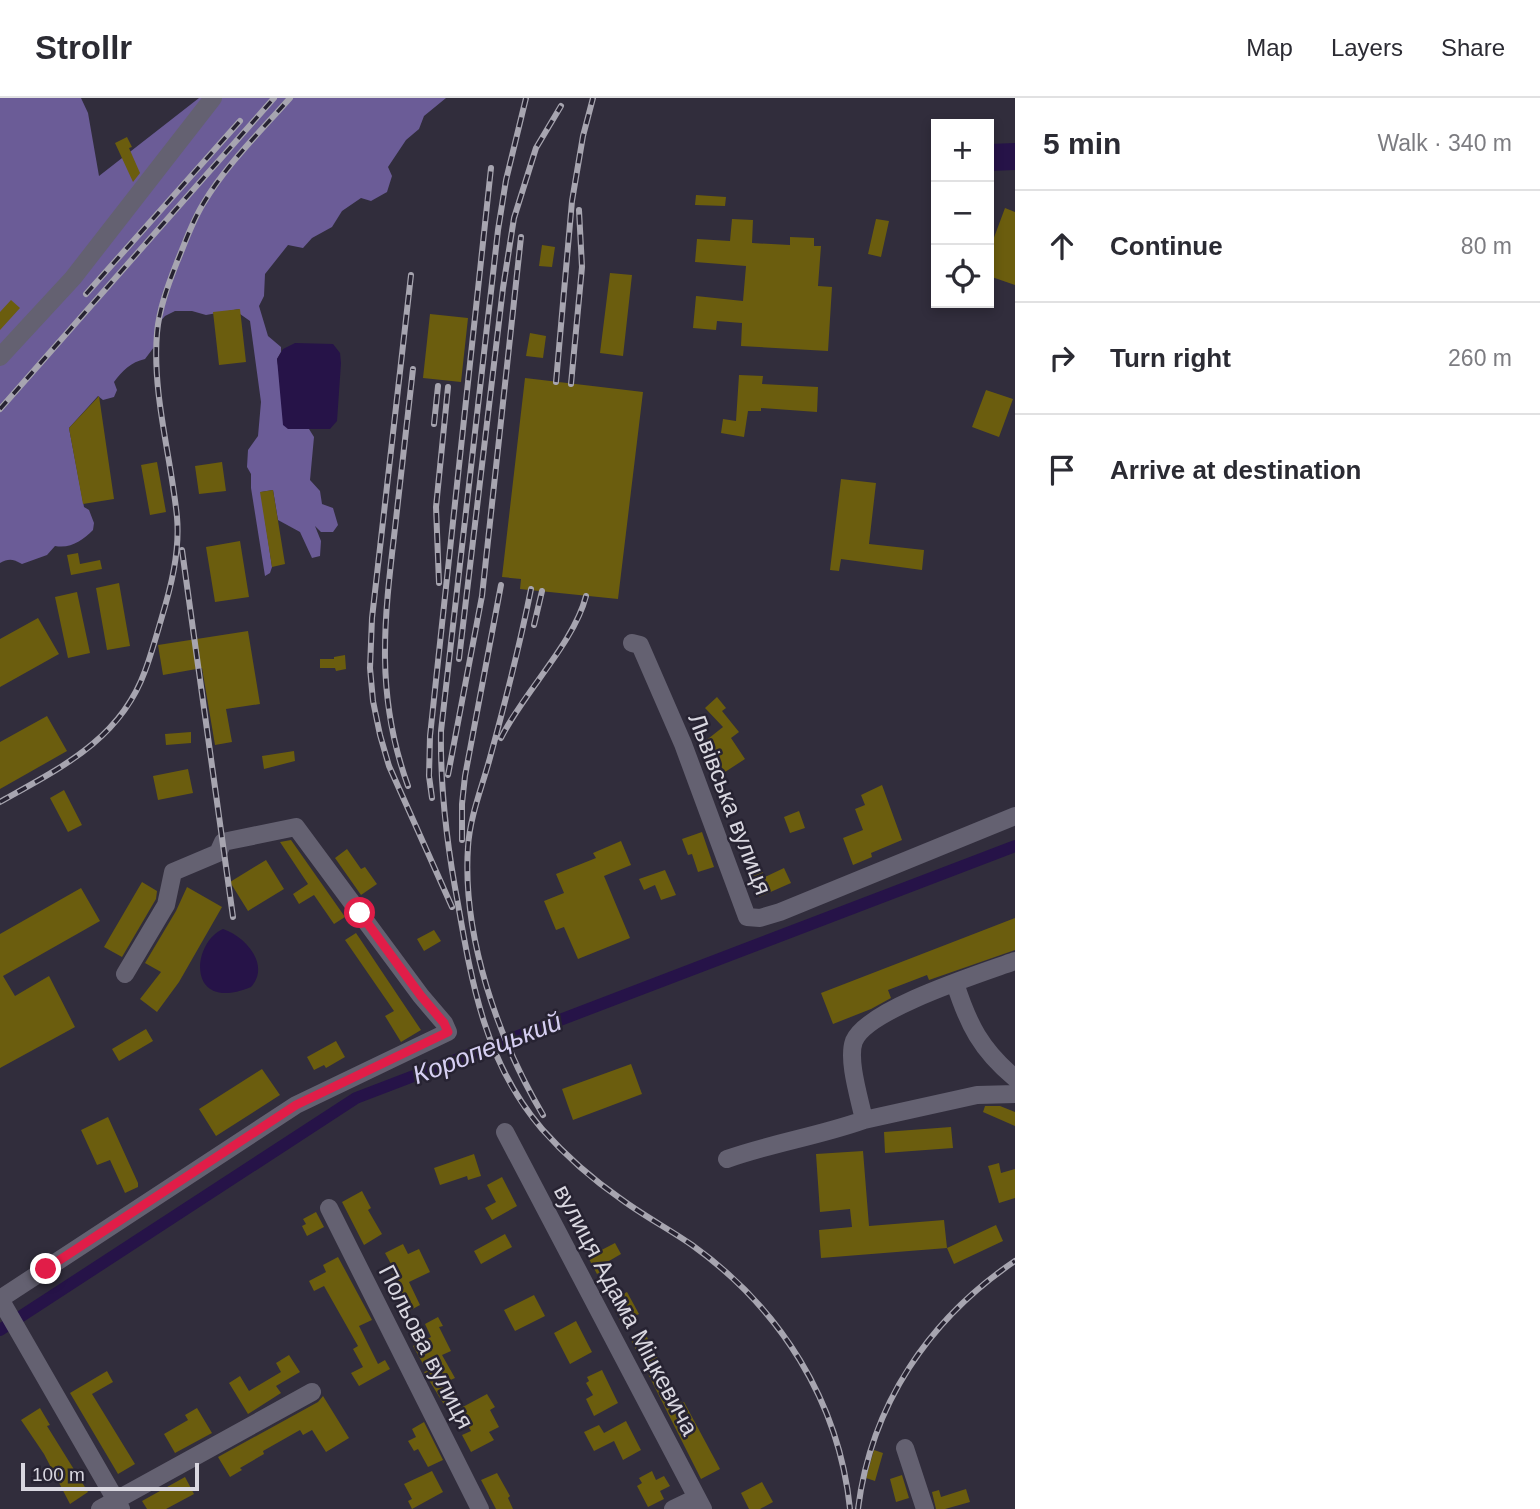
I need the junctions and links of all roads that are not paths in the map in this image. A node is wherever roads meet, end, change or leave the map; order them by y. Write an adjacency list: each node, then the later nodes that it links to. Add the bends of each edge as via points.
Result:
1 (213, 98): 2 (street, via 73,278)
2 (0, 357)
3 (632, 643): 4 (street, Львівська вулиця, via 640,645 648,659 747,917 780,912)
4 (1015, 816)
5 (1015, 961): 7 (street)
6 (125, 974): 15 (street, via 166,905 173,872 218,853 223,842 296,827 448,1032 296,1105)
7 (955, 983): 8 (street, via 978,1040); 11 (street, via 882,1016 855,1040 852,1055)
8 (1009, 1074): 9 (street)
9 (992, 1093): 10 (street); 11 (street)
10 (1015, 1094)
11 (864, 1120): 13 (street)
12 (505, 1132): 18 (street, вулиця Адама Міцкевича)
13 (727, 1159)
14 (329, 1208): 20 (street, Польова вулиця)
15 (4, 1305): 19 (street)
16 (312, 1392): 19 (street)
17 (905, 1447): 22 (street)
18 (700, 1504): 21 (street)
19 (112, 1506)
20 (480, 1509)
21 (673, 1509)
22 (925, 1509)

